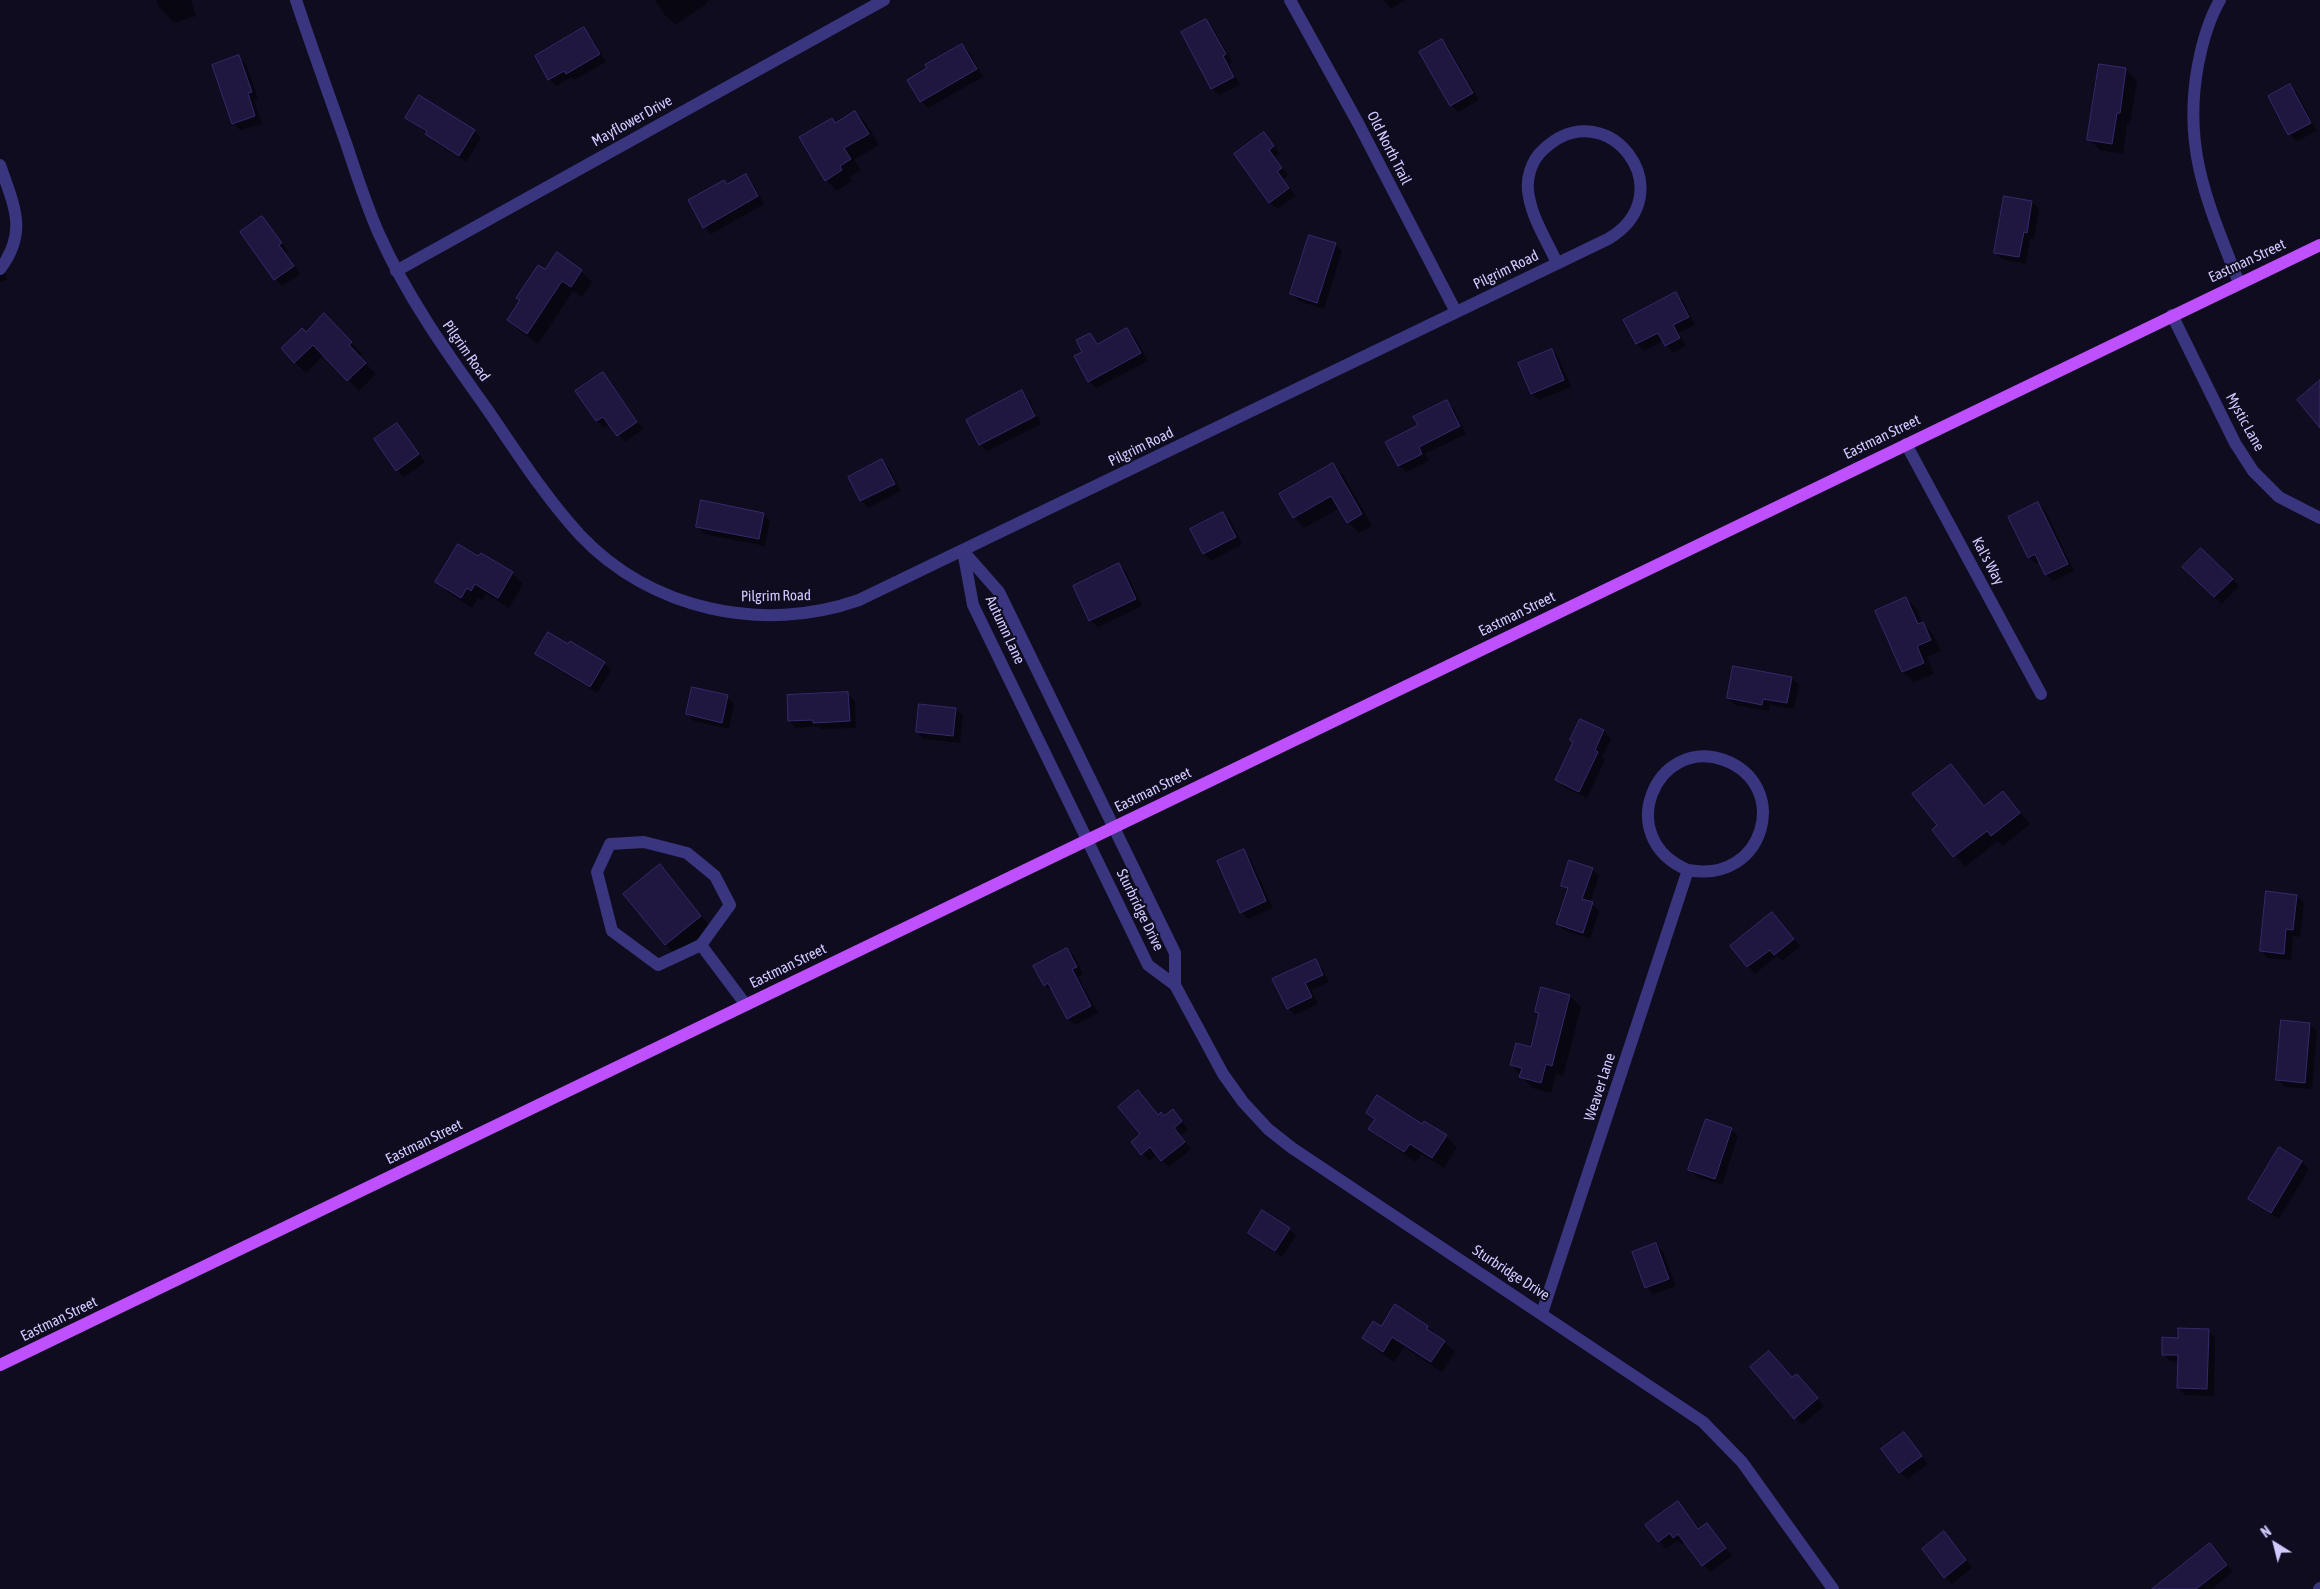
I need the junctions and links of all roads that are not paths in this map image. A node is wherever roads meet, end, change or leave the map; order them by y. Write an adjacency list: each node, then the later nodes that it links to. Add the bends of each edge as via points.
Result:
1 (296, 0): 9 (street, Pilgrim Road, via 362,192)
2 (884, 0): 9 (street, Mayflower Drive)
3 (1290, 0): 11 (street, Old North Trail)
4 (2220, 0): 10 (street, via 2200,53 2195,84 2194,147 2200,177)
5 (0, 165): 8 (street, via 18,218 18,232 13,248)
6 (2320, 245): 10 (main road, Eastman Street)
7 (1557, 263): 7 (street, Pilgrim Road, via 1619,233 1639,204 1641,180 1633,158 1606,136 1583,131 1560,137 1541,151 1530,172 1531,207); 11 (street, Pilgrim Road)
8 (0, 269)
9 (396, 270): 15 (street, Pilgrim Road, via 421,316 567,519 604,556 654,589 697,606 722,611 768,615 814,612 838,608 880,591)
10 (2239, 283): 12 (main road, Eastman Street)
11 (1456, 312): 15 (street, Pilgrim Road)
12 (2172, 315): 13 (main road, Eastman Street); 14 (street, Mystic Lane, via 2235,443 2253,471 2278,497)
13 (1906, 444): 16 (street, Kal's Way); 17 (main road, Eastman Street)
14 (2320, 518)
15 (963, 551): 17 (street, Autumn Lane, via 999,592); 18 (street, Autumn Lane, via 974,605)
16 (2041, 694)
17 (1113, 827): 18 (main road, Eastman Street); 21 (street, Sturbridge Drive, via 1175,953)
18 (1086, 840): 21 (street, Sturbridge Drive, via 1148,965); 22 (main road, Eastman Street)
19 (1688, 870): 19 (street, via 1667,859 1653,840 1647,816 1652,792 1676,765 1698,758 1722,760 1743,771 1758,790 1763,814 1758,838 1735,865 1712,872); 23 (street, Weaver Lane)
20 (701, 945): 20 (street, via 658,965 612,931 597,872 610,844 644,842 687,853 715,876 730,905); 22 (street)
21 (1175, 985): 23 (street, Sturbridge Drive, via 1223,1074 1268,1129)
22 (746, 1005): 24 (main road, Eastman Street)
23 (1542, 1314): 25 (street, Sturbridge Drive, via 1703,1422 1742,1462)
24 (0, 1365)
25 (1833, 1589)

